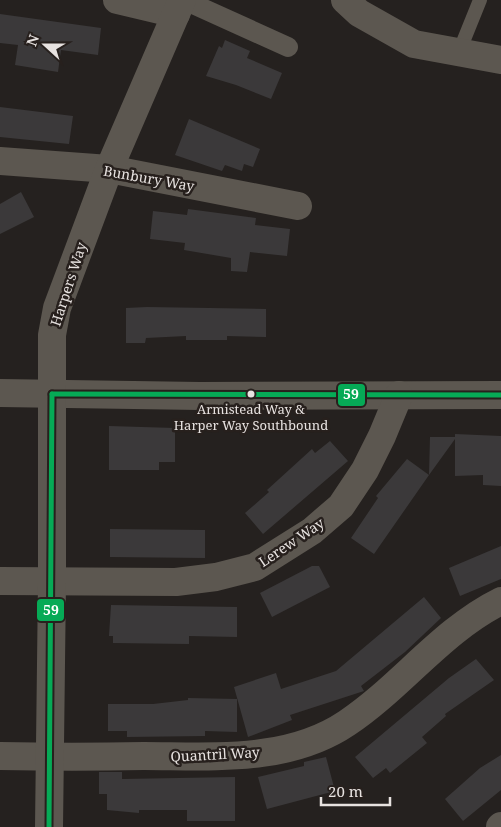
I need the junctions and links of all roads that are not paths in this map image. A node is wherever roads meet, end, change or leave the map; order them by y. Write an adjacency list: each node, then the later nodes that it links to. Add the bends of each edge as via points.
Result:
1 (117, 0): 4 (street)
2 (345, 0): 6 (street, via 359,13 414,44)
3 (480, 0): 6 (lane)
4 (180, 5): 5 (street); 9 (street, Harpers Way)
5 (288, 47)
6 (459, 52): 7 (street)
7 (501, 60)
8 (0, 162): 9 (street, Bunbury Way)
9 (109, 170): 10 (street, Bunbury Way); 12 (street, Harpers Way, via 57,308 50,356)
10 (298, 206)
11 (0, 393): 12 (street)
12 (52, 394): 13 (street); 16 (street, Harpers Way)
13 (398, 395): 14 (street); 16 (street, Lerew Way, via 365,470 341,506 312,532 255,567 216,577 176,582)
14 (501, 395)
15 (0, 581): 16 (street, Lerew Way)
16 (52, 582): 19 (street, Harpers Way)
17 (501, 601): 19 (street, Quantril Way, via 483,610 447,638 346,724 302,745 235,756)
18 (0, 756): 19 (street, Quantril Way)
19 (49, 757): 20 (street, Harpers Way)
20 (49, 827)

